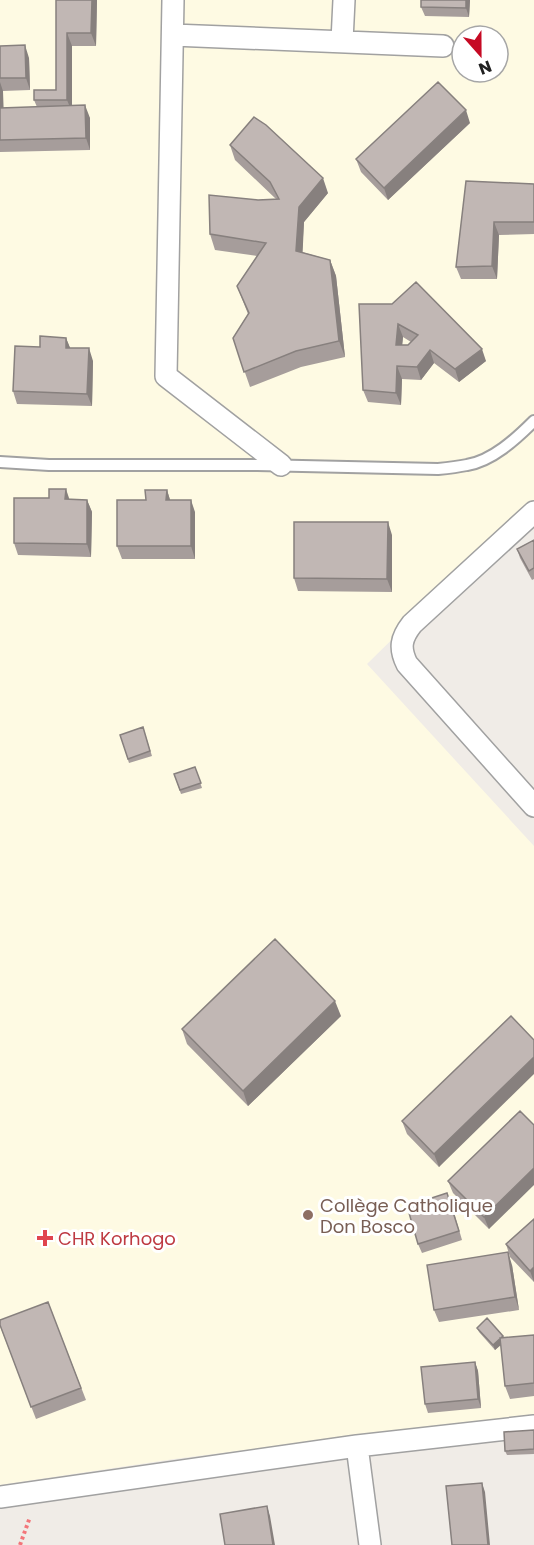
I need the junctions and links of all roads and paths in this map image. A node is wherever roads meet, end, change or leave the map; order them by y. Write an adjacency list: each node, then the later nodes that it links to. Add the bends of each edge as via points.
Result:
1 (173, 0): 3 (street)
2 (344, 0): 4 (street)
3 (172, 35): 4 (street); 8 (street, via 166,376)
4 (342, 41): 5 (street)
5 (443, 46)
6 (534, 421): 8 (lane, via 519,436 483,460 468,465 438,469)
7 (0, 462): 8 (lane)
8 (281, 465)
9 (534, 512): 10 (street, via 412,624 401,643 407,664)
10 (534, 806)
11 (534, 1426): 12 (street)
12 (357, 1446): 13 (street); 16 (street)
13 (38, 1493): 14 (street); 15 (path)
14 (0, 1497)
15 (20, 1545)
16 (370, 1545)

